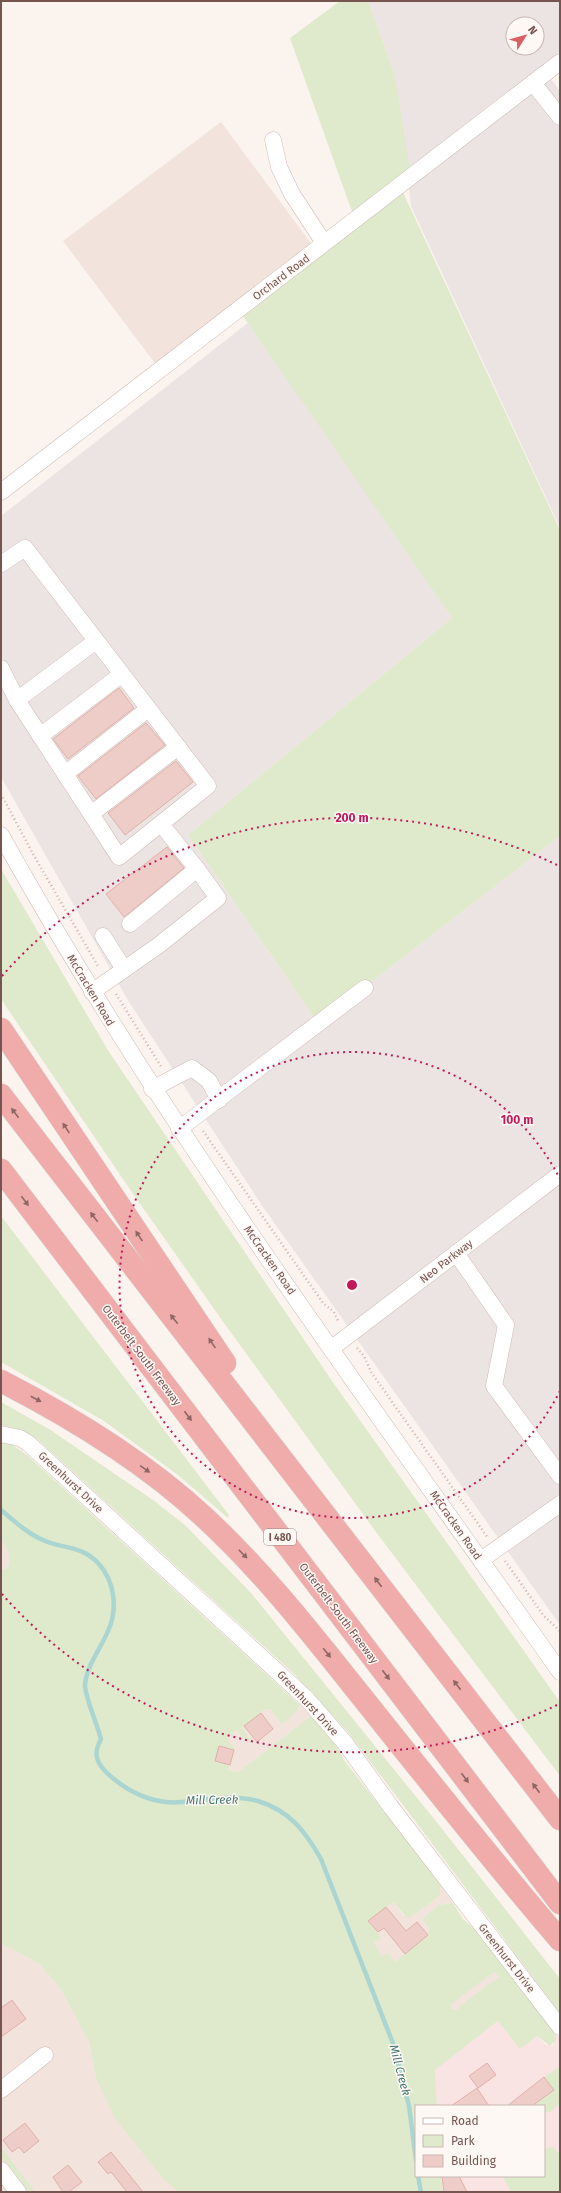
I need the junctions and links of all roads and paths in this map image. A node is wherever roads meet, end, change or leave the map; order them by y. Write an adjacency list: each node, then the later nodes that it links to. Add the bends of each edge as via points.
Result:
1 (560, 62): 2 (street, Orchard Road)
2 (533, 83): 3 (street); 5 (street, Orchard Road)
3 (560, 117)
4 (272, 140): 5 (street, via 279,167 292,194)
5 (324, 243): 6 (street, Orchard Road)
6 (1, 492)
7 (1, 564): 8 (street, via 25,548)
8 (96, 641): 10 (street); 11 (street)
9 (1, 668): 11 (street)
10 (122, 674): 12 (street); 13 (street)
11 (17, 700): 13 (street)
12 (148, 709): 14 (street); 15 (street)
13 (40, 736): 15 (street)
14 (178, 747): 17 (street); 18 (street, via 208,786)
15 (65, 774): 17 (street)
16 (1, 794): 24 (path)
17 (91, 814): 18 (street, via 119,857)
18 (161, 824): 20 (street)
19 (1, 834): 26 (street, McCracken Road)
20 (197, 870): 21 (street); 23 (street, via 218,898)
21 (130, 924)
22 (103, 936): 23 (street)
23 (124, 970): 24 (street)
24 (108, 981): 26 (street); 28 (path)
25 (365, 988): 31 (street)
26 (92, 992): 29 (street, McCracken Road)
27 (1, 1029): 44 (highway, one-way to 27)
28 (169, 1079): 29 (street); 31 (street, via 192,1068 209,1081)
29 (152, 1089): 33 (street, McCracken Road)
30 (1, 1095): 44 (highway, one-way to 30)
31 (219, 1100): 32 (street)
32 (194, 1118): 33 (street); 37 (path, via 322,1303 334,1312)
33 (179, 1129): 38 (street, McCracken Road)
34 (1, 1170): 50 (highway, Outerbelt South Freeway / I 480, one-way to 50)
35 (560, 1174): 36 (street, Neo Parkway)
36 (456, 1253): 38 (street, Neo Parkway); 42 (street, via 506,1326 494,1386)
37 (334, 1316)
38 (332, 1348): 46 (street, McCracken Road)
39 (362, 1355): 45 (path, via 371,1372)
40 (1, 1381): 51 (highway, one-way to 51, via 101,1439 153,1475 202,1515 245,1556 293,1610 460,1820)
41 (1, 1434): 52 (street, Greenhurst Drive, via 20,1438 28,1443 307,1699 345,1743)
42 (560, 1476)
43 (560, 1504): 45 (street)
44 (336, 1526): 49 (highway, one-way to 44)
45 (496, 1549): 46 (street); 47 (path, via 544,1616)
46 (481, 1560): 48 (street, McCracken Road)
47 (560, 1631)
48 (560, 1672)
49 (560, 1819)
50 (560, 1903)
51 (560, 1940)
52 (560, 2027)
53 (45, 2055): 54 (street)
54 (1, 2090)
55 (1, 2170): 56 (street)
56 (18, 2192)

